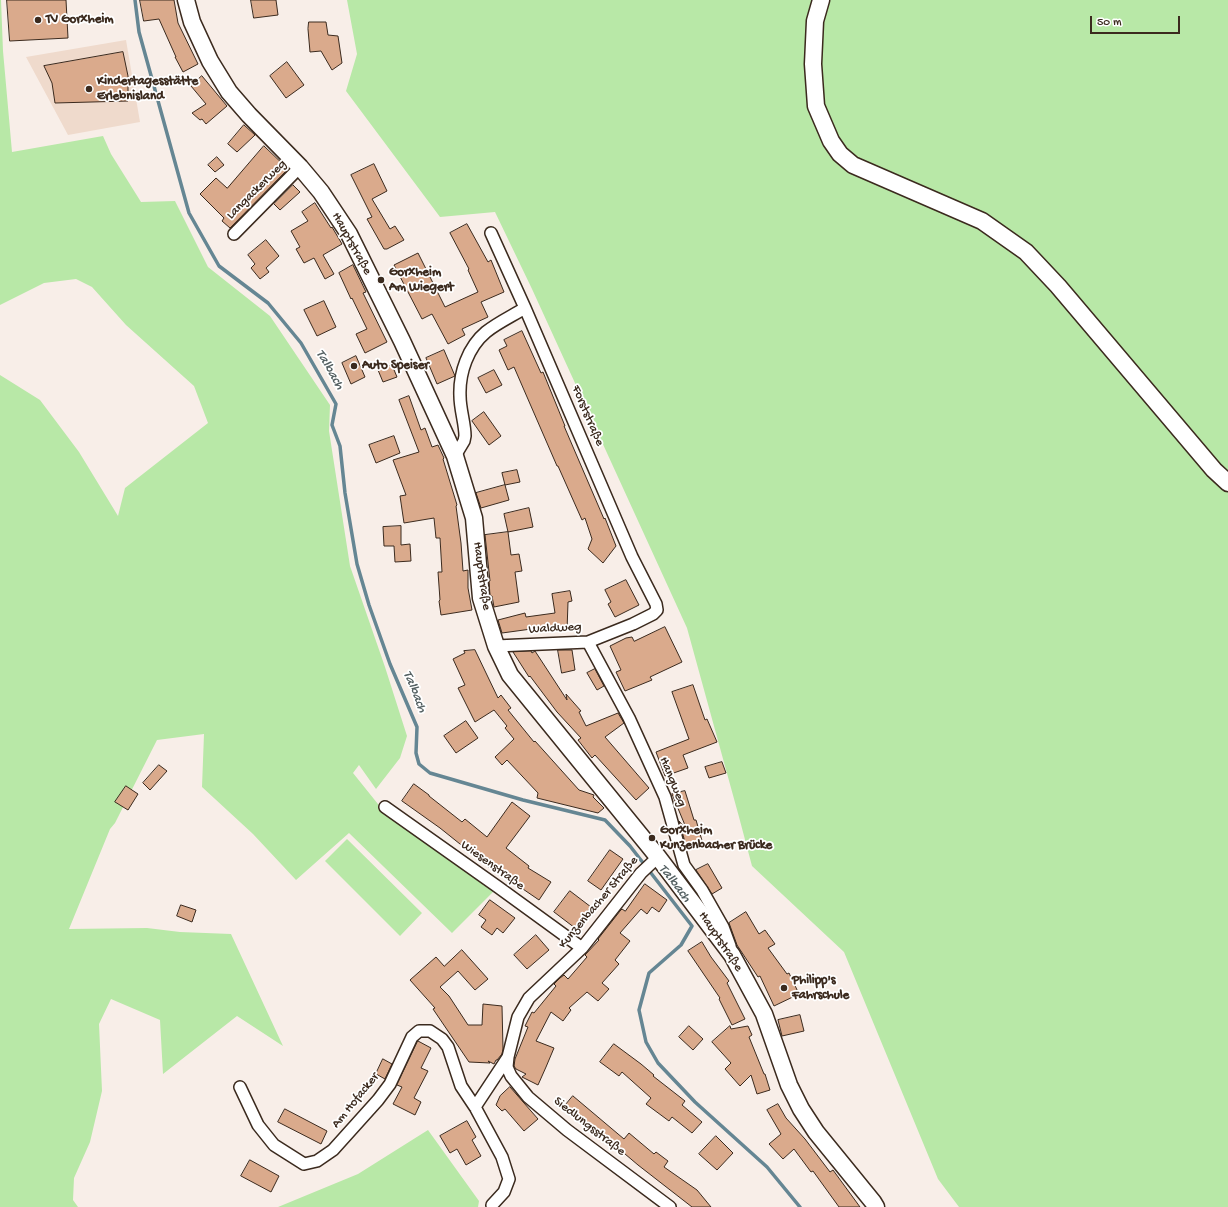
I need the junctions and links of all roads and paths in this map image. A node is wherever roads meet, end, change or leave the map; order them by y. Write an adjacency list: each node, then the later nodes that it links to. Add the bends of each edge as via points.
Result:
1 (186, 0): 3 (main road, Hauptstraße, via 192,22 210,61 229,92)
2 (821, 0): 8 (main road, via 815,20 813,64 816,106 840,154 853,165 982,221 1026,252)
3 (300, 167): 5 (street, Langackerweg); 7 (main road, Hauptstraße, via 321,192 349,234)
4 (491, 233): 6 (street, Forststraße)
5 (234, 234)
6 (525, 308): 7 (street, via 486,331 472,348 464,366 460,387 465,436); 9 (street, Forststraße)
7 (456, 456): 11 (main road, Hauptstraße, via 474,518 481,598)
8 (1228, 483)
9 (657, 610): 10 (street, Waldweg, via 633,624)
10 (588, 642): 11 (street, Waldweg); 15 (street, Hangweg, via 629,718 665,797 684,865 723,927)
11 (496, 646): 13 (main road, Hauptstraße, via 510,674)
12 (385, 807): 14 (street, Wiesenstraße)
13 (655, 860): 14 (street, Kunzenbacher Straße, via 641,872); 15 (main road, Hauptstraße)
14 (582, 948): 16 (street, Kunzenbacher Straße, via 529,998 518,1017)
15 (732, 955): 21 (main road, Hauptstraße, via 764,1014 789,1085 801,1109 816,1132)
16 (508, 1057): 18 (street, Kunzenbacher Straße); 20 (street, Siedlungsstraße, via 507,1067 511,1076 528,1096 567,1130)
17 (240, 1087): 18 (street, Am Hofacker, via 258,1125 274,1145 304,1164 317,1161 333,1150 378,1100 390,1084 412,1037 419,1031 430,1031 448,1047 461,1086)
18 (474, 1108): 19 (street, Am Hofacker, via 502,1157 510,1179 504,1192)
19 (492, 1205)
20 (670, 1207)
21 (876, 1207)

